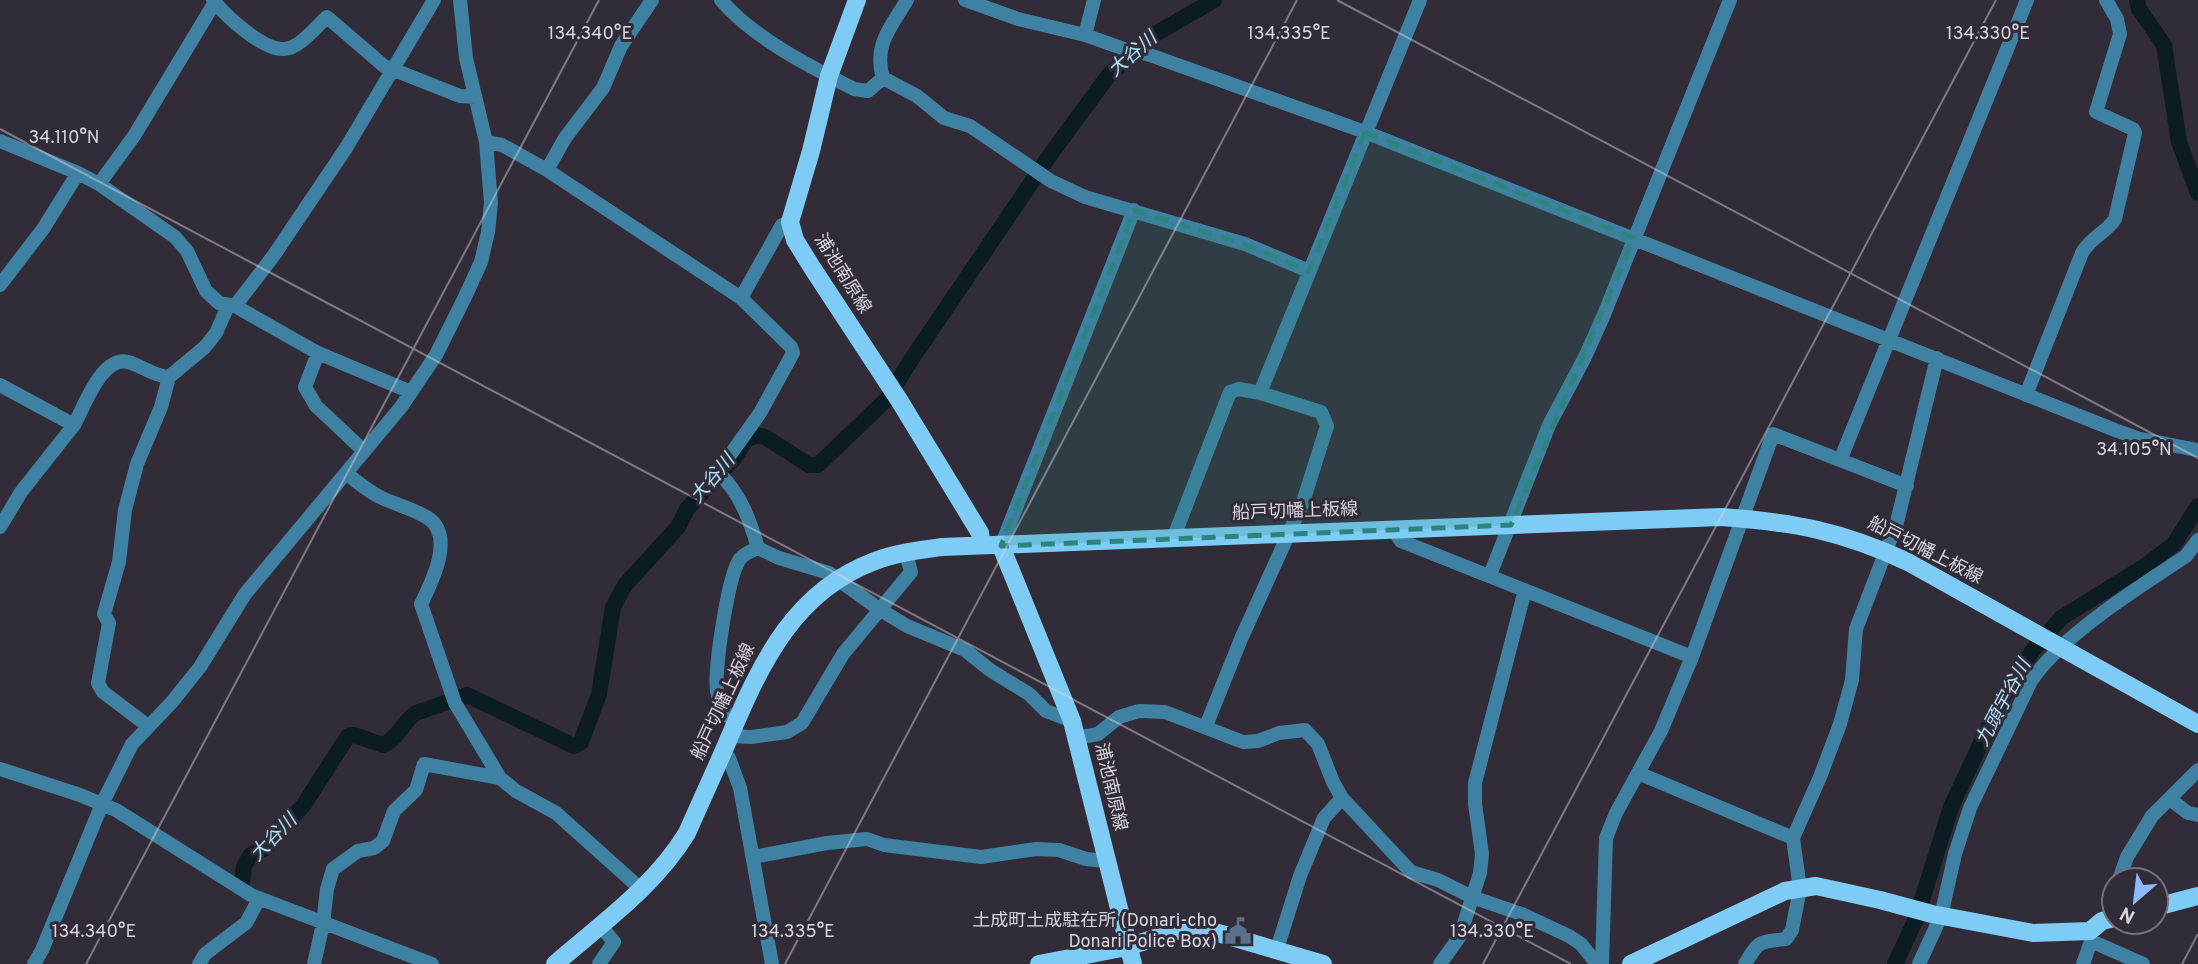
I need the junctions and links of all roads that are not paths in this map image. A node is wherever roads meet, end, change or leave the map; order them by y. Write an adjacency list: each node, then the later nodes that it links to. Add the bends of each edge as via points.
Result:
1 (434, 0): 15 (street)
2 (460, 0): 18 (street)
3 (652, 0): 22 (street, via 621,46 603,88)
4 (722, 0): 16 (street, via 767,39)
5 (857, 0): 16 (main road)
6 (907, 0): 17 (street, via 883,40 879,62)
7 (965, 0): 14 (street)
8 (1094, 0): 14 (street)
9 (1420, 0): 19 (street)
10 (1730, 0): 27 (street)
11 (2026, 0): 32 (street)
12 (2106, 0): 39 (street, via 2120,34 2096,112 2135,133 2115,219 2082,253)
13 (214, 1): 15 (street, via 249,34 285,50 297,45 327,16); 24 (street, via 134,136)
14 (1085, 35): 19 (street)
15 (392, 69): 18 (street, via 460,96); 31 (street, via 274,255)
16 (828, 76): 17 (street, via 868,91); 26 (main road)
17 (883, 78): 25 (street, via 917,96 944,118 971,126 1085,197)
18 (475, 97): 21 (street)
19 (1365, 132): 27 (street); 28 (street)
20 (0, 141): 23 (street)
21 (486, 142): 22 (street, via 502,145); 37 (street, via 491,203 481,262 436,355)
22 (547, 170): 30 (street)
23 (78, 173): 24 (street); 29 (street)
24 (99, 184): 31 (street, via 176,237 206,291 219,303)
25 (1134, 210): 28 (street, via 1245,244); 54 (street)
26 (790, 222): 30 (street, via 782,225); 53 (main road, 浦池南原線, via 795,240 981,533)
27 (1634, 238): 32 (street); 47 (street, via 1586,357 1549,425)
28 (1309, 271): 38 (street)
29 (0, 285)
30 (741, 298): 55 (street, via 791,346 793,354 760,413 718,472 749,518)
31 (231, 306): 33 (street); 35 (street, via 210,340)
32 (1889, 339): 34 (street); 43 (street)
33 (318, 353): 37 (street); 41 (street, via 304,387 316,406)
34 (1937, 358): 39 (street); 45 (street)
35 (169, 377): 40 (street, via 126,361 113,362 102,372); 65 (street, via 125,510 119,562 104,614 109,623 98,683 103,692)
36 (0, 385): 40 (street)
37 (411, 392): 41 (street)
38 (1260, 393): 50 (street, via 1321,412 1327,426); 51 (street, via 1230,392)
39 (2026, 395): 42 (street, via 2140,439)
40 (75, 425): 48 (street, via 20,492)
41 (364, 450): 44 (street)
42 (2198, 450)
43 (1840, 458): 45 (street); 46 (street, via 1773,434)
44 (346, 473): 65 (street, via 245,594 200,667); 73 (street, via 380,497 429,519 438,530 436,569 421,604 454,701)
45 (1907, 486): 56 (street)
46 (1743, 518): 47 (main road, 船戸切幡上板線); 56 (main road, 船戸切幡上板線, via 1829,531); 63 (street)
47 (1511, 525): 49 (main road, 船戸切幡上板線); 58 (street)
48 (0, 527)
49 (1393, 529): 50 (main road, 船戸切幡上板線); 58 (street, via 1401,541)
50 (1291, 533): 51 (main road, 船戸切幡上板線); 66 (street)
51 (1173, 539): 54 (main road, 船戸切幡上板線)
52 (2198, 540): 62 (street, via 2186,556)
53 (982, 545): 54 (main road, 船戸切幡上板線); 57 (main road, 船戸切幡上板線)
54 (1001, 546): 68 (main road, 浦池南原線)
55 (758, 548): 59 (street); 67 (street, via 741,556 733,570 723,622 717,689)
56 (1886, 551): 62 (main road, 船戸切幡上板線); 78 (street, via 1856,629 1852,680 1840,724)
57 (906, 553): 59 (main road, 船戸切幡上板線); 61 (street, via 911,572)
58 (1490, 575): 60 (street)
59 (840, 579): 61 (street); 67 (main road, 船戸切幡上板線, via 794,617 779,637)
60 (1525, 590): 63 (street); 85 (street, via 1475,783 1482,854)
61 (879, 609): 67 (street, via 843,654 802,723 779,733 737,738); 68 (street, via 965,650)
62 (2058, 647): 64 (main road, 船戸切幡上板線); 88 (street, via 2031,681 1970,808)
63 (1692, 657): 72 (street)
64 (2198, 724)
65 (148, 726): 76 (street, via 132,744)
66 (1206, 726): 68 (street, via 1165,712 1139,711 1119,716 1098,734); 74 (street, via 1243,742 1305,730 1318,744)
67 (733, 729): 69 (main road, 船戸切幡上板線)
68 (1075, 729): 80 (main road, 浦池南原線)
69 (722, 755): 79 (street, via 729,758 740,788); 83 (main road, 船戸切幡上板線, via 687,833)
70 (0, 769): 76 (street)
71 (2198, 770): 75 (street)
72 (1638, 773): 78 (street); 105 (street, via 1606,838)
73 (499, 778): 83 (street, via 556,813); 91 (street, via 424,764 416,790 394,811 383,841 333,869)
74 (1342, 797): 85 (street, via 1412,872); 93 (street, via 1324,818)
75 (2170, 799): 77 (street); 81 (street, via 2152,816)
76 (102, 804): 86 (street); 95 (street)
77 (2198, 815)
78 (1793, 838): 82 (street)
79 (753, 857): 80 (street, via 867,839 981,857 1036,849); 101 (street)
80 (1105, 861): 94 (main road, 浦池南原線)
81 (2125, 866)
82 (1800, 889): 88 (main road, via 1816,886); 106 (main road, via 1785,891); 107 (street, via 1786,939 1756,945)
83 (642, 890): 90 (main road, 船戸切幡上板線)
84 (2198, 896): 87 (main road)
85 (1472, 897): 104 (street, via 1460,936); 105 (street, via 1569,936)
86 (259, 899): 91 (street); 96 (street, via 246,923 205,954)
87 (2170, 903)
88 (1936, 915): 92 (main road, via 2033,933); 108 (street)
89 (2100, 924): 92 (main road)
90 (600, 925): 99 (main road, 船戸切幡上板線); 100 (street, via 614,942)
91 (323, 927): 97 (street); 98 (street)
92 (2090, 936): 109 (street); 110 (street)
93 (1277, 949): 94 (main road, via 1201,928 1180,930); 103 (main road)
94 (1130, 956): 102 (main road)
95 (34, 964)
96 (200, 964)
97 (314, 964)
98 (432, 964)
99 (555, 964)
100 (599, 964)
101 (772, 964)
102 (1039, 964)
103 (1323, 964)
104 (1440, 964)
105 (1599, 964)
106 (1631, 964)
107 (1745, 964)
108 (1919, 964)
109 (2083, 964)
110 (2143, 964)

